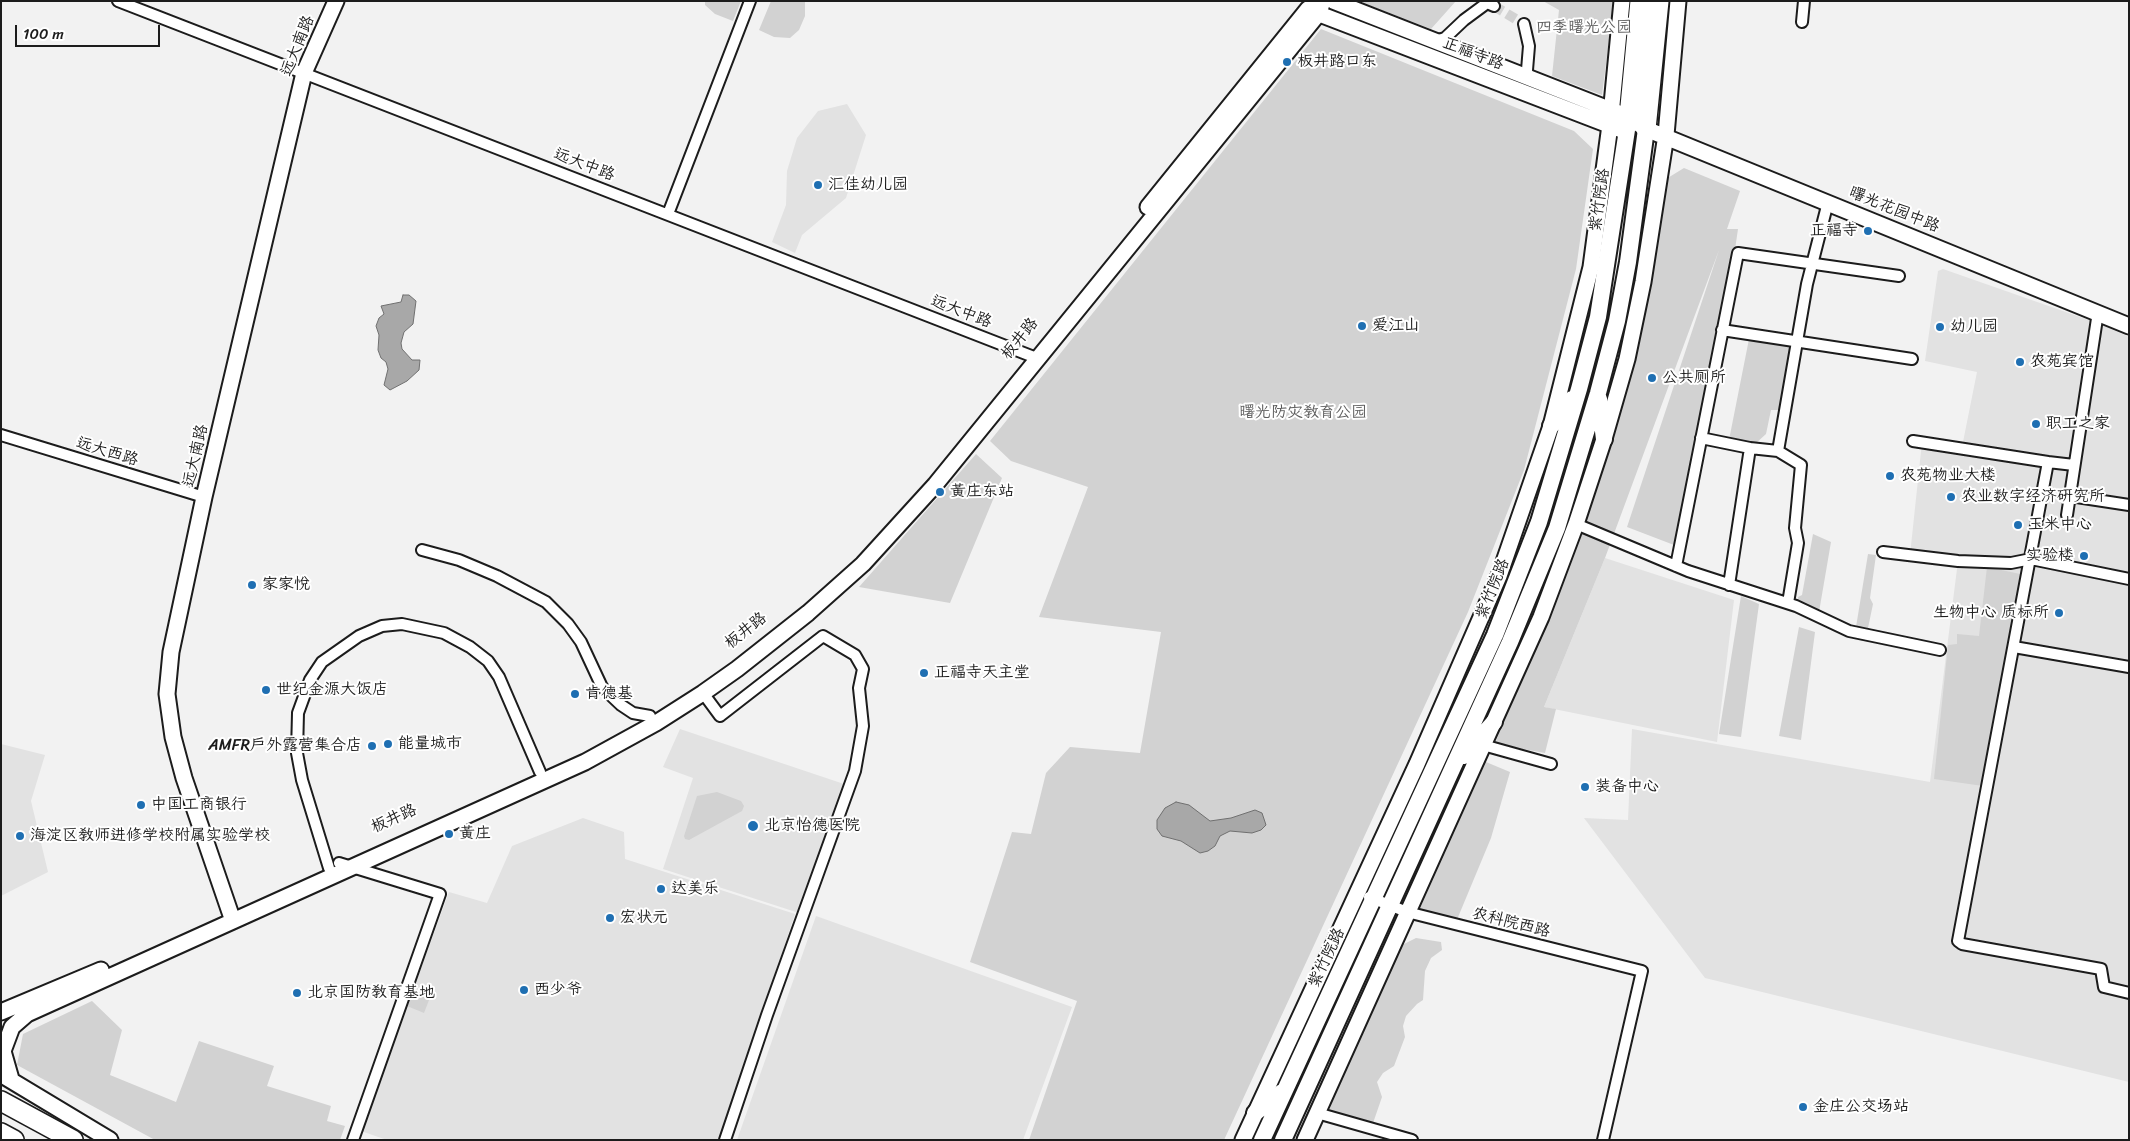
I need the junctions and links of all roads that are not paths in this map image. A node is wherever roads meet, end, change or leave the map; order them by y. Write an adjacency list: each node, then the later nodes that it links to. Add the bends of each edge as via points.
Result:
1 (118, 1): 15 (street, 远大中路)
2 (336, 1): 15 (street, 远大南路)
3 (750, 1): 21 (street)
4 (1333, 1): 14 (street, 正福寺路)
5 (1622, 1): 17 (street, 紫竹院路)
6 (1640, 1): 17 (highway, 紫竹院路)
7 (1659, 1): 18 (highway)
8 (1678, 1): 19 (street)
9 (1804, 1): 12 (street)
10 (1317, 6): 17 (street, 正福寺路); 28 (street, 板井路)
11 (1494, 6): 14 (street, via 1487,2 1446,38)
12 (1802, 22)
13 (1524, 24): 16 (street, via 1529,46)
14 (1435, 41): 16 (street, 正福寺路)
15 (304, 73): 21 (street, 远大中路); 42 (street, 远大南路)
16 (1528, 78): 17 (street, 正福寺路)
17 (1619, 121): 18 (street, 曙光花园中路); 30 (main road, 紫竹院路, via 1598,316); 32 (street, 紫竹院路, via 1591,267)
18 (1646, 129): 19 (street, 曙光花园中路); 31 (main road, via 1628,262 1617,322)
19 (1666, 135): 20 (street, 曙光花园中路); 35 (street, via 1643,282 1627,359)
20 (1828, 202): 22 (street); 24 (street, 曙光花园中路)
21 (668, 214): 28 (street, 远大中路)
22 (1813, 263): 23 (street); 26 (street, via 1738,253); 27 (street)
23 (1899, 276)
24 (2098, 312): 25 (street, 曙光花园中路); 40 (street)
25 (2129, 326)
26 (1722, 330): 27 (street); 34 (street)
27 (1799, 341): 29 (street); 38 (street)
28 (1034, 357): 56 (street, via 934,485 862,564 808,613); 57 (street, 板井路, via 914,499 803,608 732,664)
29 (1912, 359)
30 (1579, 389): 32 (main road); 65 (main road, 紫竹院路, via 1538,522 1495,635)
31 (1598, 393): 35 (main road); 61 (main road, via 1557,528 1510,642)
32 (1551, 426): 64 (street, 紫竹院路, via 1500,576)
33 (1, 435): 42 (street, 远大西路)
34 (1701, 438): 37 (street); 49 (street)
35 (1604, 439): 45 (street)
36 (1913, 440): 39 (street)
37 (1750, 448): 38 (street); 51 (street)
38 (1778, 451): 52 (street, via 1801,465 1796,528 1798,543)
39 (2048, 462): 40 (street); 48 (street)
40 (2074, 465): 41 (street)
41 (2070, 496): 43 (street); 44 (street)
42 (204, 498): 68 (street, 远大南路, via 171,652 167,694 173,737 184,778)
43 (2129, 505)
44 (2067, 515)
45 (1576, 524): 49 (street); 58 (street, via 1541,617)
46 (422, 550): 57 (street, via 459,560 546,602 581,642 602,687 633,713)
47 (1883, 552): 48 (street, via 2011,563)
48 (2031, 559): 50 (street); 53 (street)
49 (1676, 566): 51 (street)
50 (2129, 579)
51 (1729, 584): 52 (street)
52 (1788, 603): 54 (street, via 1849,631)
53 (2014, 646): 55 (street); 69 (street, via 1958,941 2100,969 2104,987)
54 (1940, 650)
55 (2129, 667)
56 (703, 693): 63 (street, via 585,762); 81 (street, via 720,716 823,636 854,655 864,669 858,688 863,726 856,771)
57 (650, 716): 62 (street, 板井路)
58 (1494, 722): 59 (street); 61 (main road)
59 (1484, 744): 60 (street); 67 (street)
60 (1551, 764)
61 (1451, 771): 66 (main road)
62 (540, 772): 63 (street, 板井路); 63 (street, via 499,677 488,661 470,647 444,633 402,624 382,626 359,636 322,662 310,680 298,713 297,747 302,780)
63 (339, 866): 68 (street); 68 (street, 板井路); 80 (street, via 440,894)
64 (1358, 892): 65 (street, 农科院西路); 75 (street, 紫竹院路)
65 (1373, 898): 66 (street, 农科院西路); 72 (main road, 紫竹院路)
66 (1389, 905): 67 (street, 农科院西路); 84 (main road)
67 (1407, 912): 74 (street); 87 (street, 农科院西路, via 1642,971)
68 (231, 917): 70 (street, 板井路); 71 (street, via 27,1014 12,1027 3,1051)
69 (2129, 993)
70 (1, 1012)
71 (6, 1077): 79 (street)
72 (1286, 1089): 75 (main road); 83 (main road, 紫竹院路)
73 (1, 1101): 78 (highway)
74 (1317, 1113): 85 (street); 86 (street)
75 (1255, 1114): 82 (street, 紫竹院路)
76 (1, 1133): 77 (highway)
77 (14, 1140)
78 (73, 1140)
79 (110, 1140)
80 (353, 1140)
81 (725, 1140)
82 (1243, 1140)
83 (1262, 1140)
84 (1283, 1140)
85 (1305, 1140)
86 (1412, 1140)
87 (1603, 1140)

